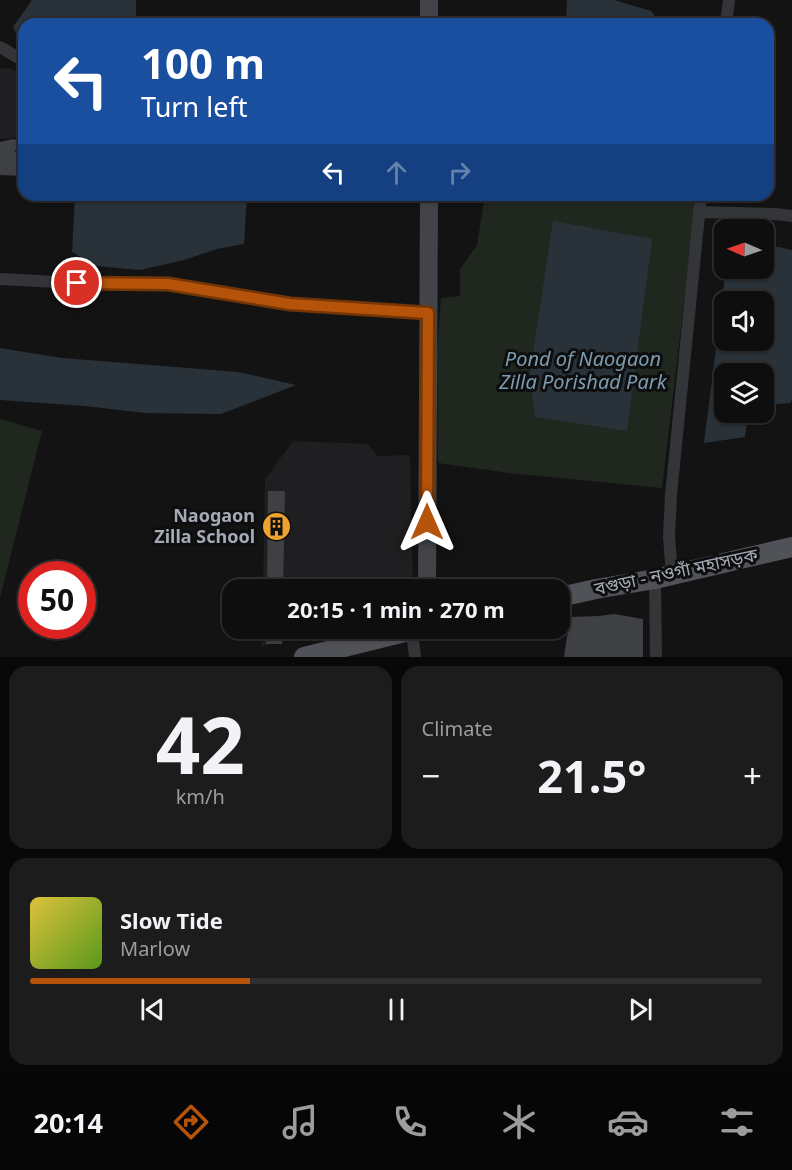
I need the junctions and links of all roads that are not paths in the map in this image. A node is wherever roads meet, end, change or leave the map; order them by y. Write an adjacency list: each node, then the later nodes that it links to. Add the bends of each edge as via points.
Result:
1 (429, 0): 3 (main road)
2 (729, 0): 4 (street)
3 (429, 18)
4 (726, 18)
5 (0, 47): 6 (street)
6 (18, 58)
7 (429, 201): 12 (main road)
8 (700, 201): 9 (street)
9 (699, 212): 10 (street); 14 (street)
10 (792, 216)
11 (0, 279): 12 (street, via 168,284 290,304)
12 (428, 313): 15 (main road)
13 (792, 547): 14 (main road, বগুড়া - নওগাঁ মহাসড়ক)
14 (664, 577): 16 (main road, বগুড়া - নওগাঁ মহাসড়ক); 21 (street)
15 (427, 579)
16 (570, 595)
17 (379, 639): 19 (main road)
18 (416, 639): 20 (street)
19 (304, 657)
20 (414, 657)
21 (656, 657)

